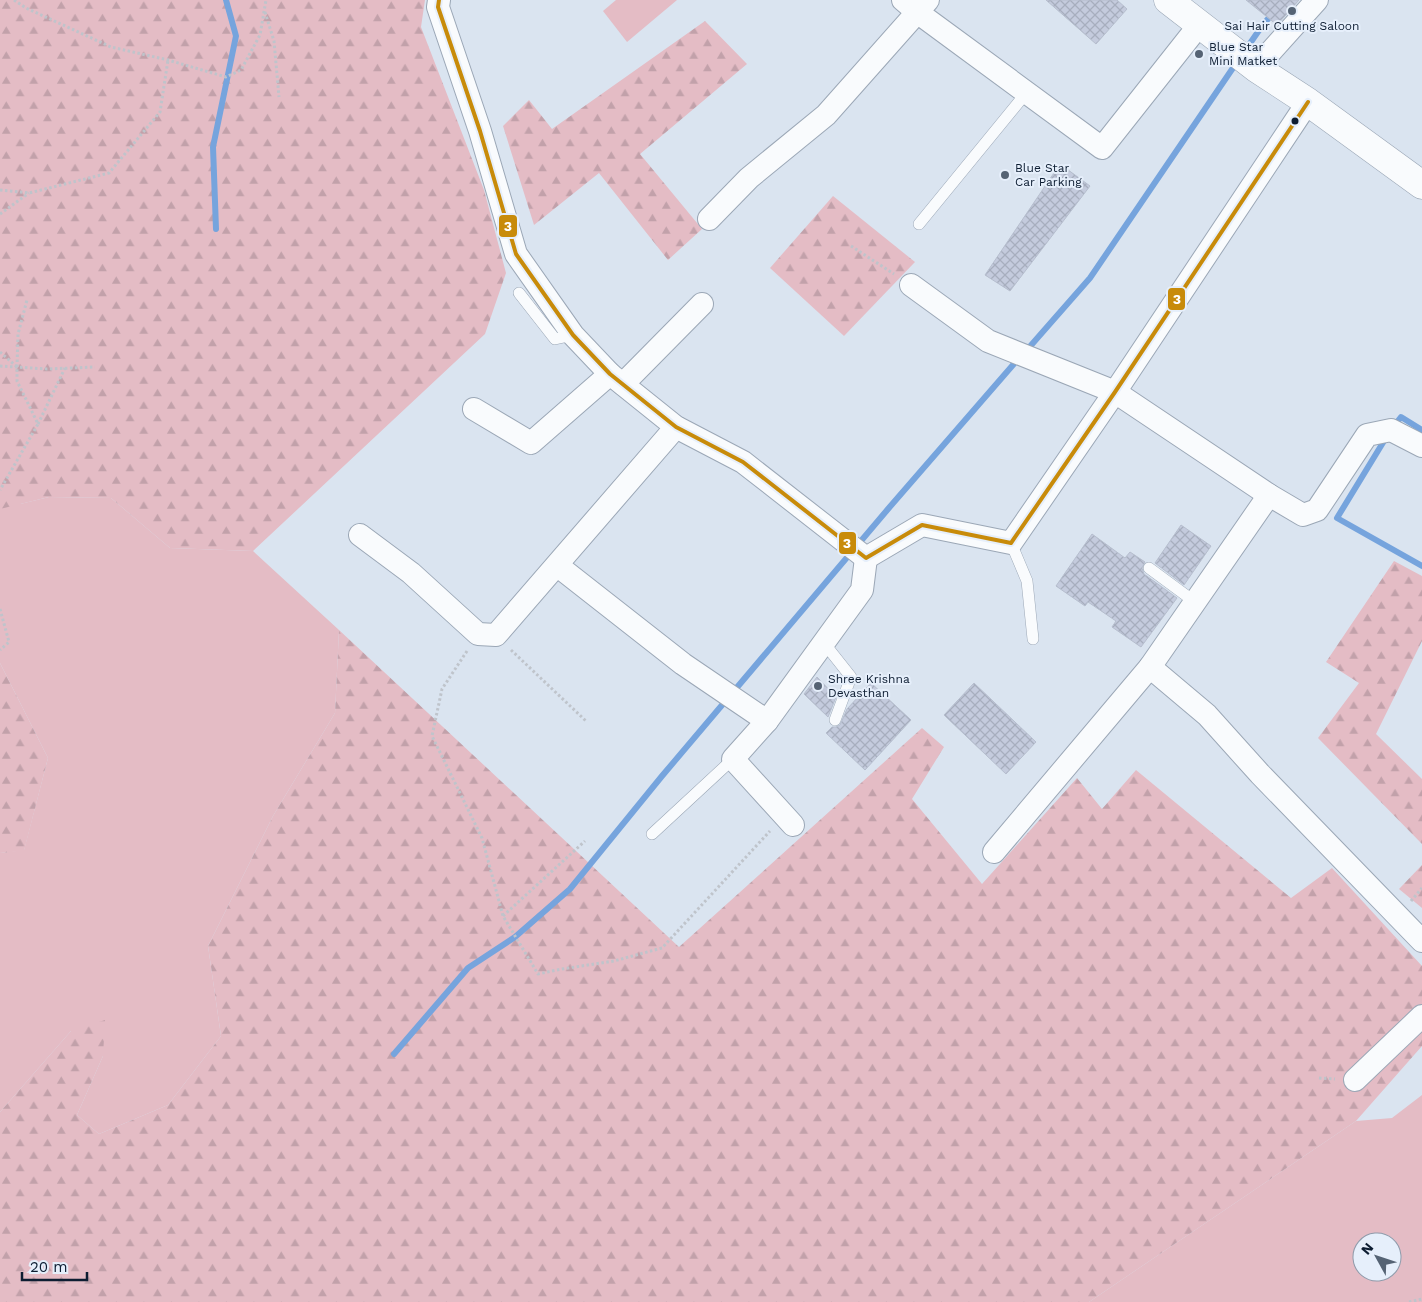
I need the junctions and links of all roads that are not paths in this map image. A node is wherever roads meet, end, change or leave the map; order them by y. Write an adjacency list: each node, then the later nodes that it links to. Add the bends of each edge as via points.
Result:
1 (439, 0): 15 (street, via 438,6 480,131 516,254)
2 (1168, 0): 5 (main road)
3 (1317, 0): 6 (street)
4 (916, 4): 7 (street); 10 (street, via 826,115 749,178)
5 (1200, 24): 6 (main road); 7 (street, via 1102,148)
6 (1256, 68): 8 (main road)
7 (1026, 92): 11 (lane)
8 (1308, 102): 9 (main road); 17 (street)
9 (1422, 185)
10 (709, 219)
11 (919, 224)
12 (911, 285): 17 (street, via 988,341)
13 (520, 293): 15 (lane, via 555,339)
14 (702, 304): 16 (street)
15 (573, 335): 16 (street)
16 (616, 379): 18 (street, via 531,443); 19 (street)
17 (1115, 392): 21 (street); 23 (street)
18 (474, 410)
19 (676, 427): 24 (street, via 743,462); 25 (street)
20 (1422, 446): 21 (street, via 1392,430 1367,435 1317,510 1303,515)
21 (1269, 495): 27 (street)
22 (360, 535): 25 (street, via 487,635)
23 (1011, 543): 24 (street, via 922,525); 28 (lane, via 1027,582)
24 (866, 558): 29 (street, via 862,590)
25 (558, 566): 32 (street, via 683,664)
26 (1148, 568): 27 (lane)
27 (1195, 602): 30 (street)
28 (1033, 639)
29 (824, 643): 31 (lane, via 851,677); 32 (street)
30 (1150, 667): 36 (street); 37 (street, via 1207,715)
31 (835, 720)
32 (767, 721): 33 (street)
33 (733, 759): 34 (street); 35 (lane)
34 (788, 821)
35 (652, 834)
36 (994, 852)
37 (1422, 941)
38 (1422, 1016): 39 (street)
39 (1356, 1080)

